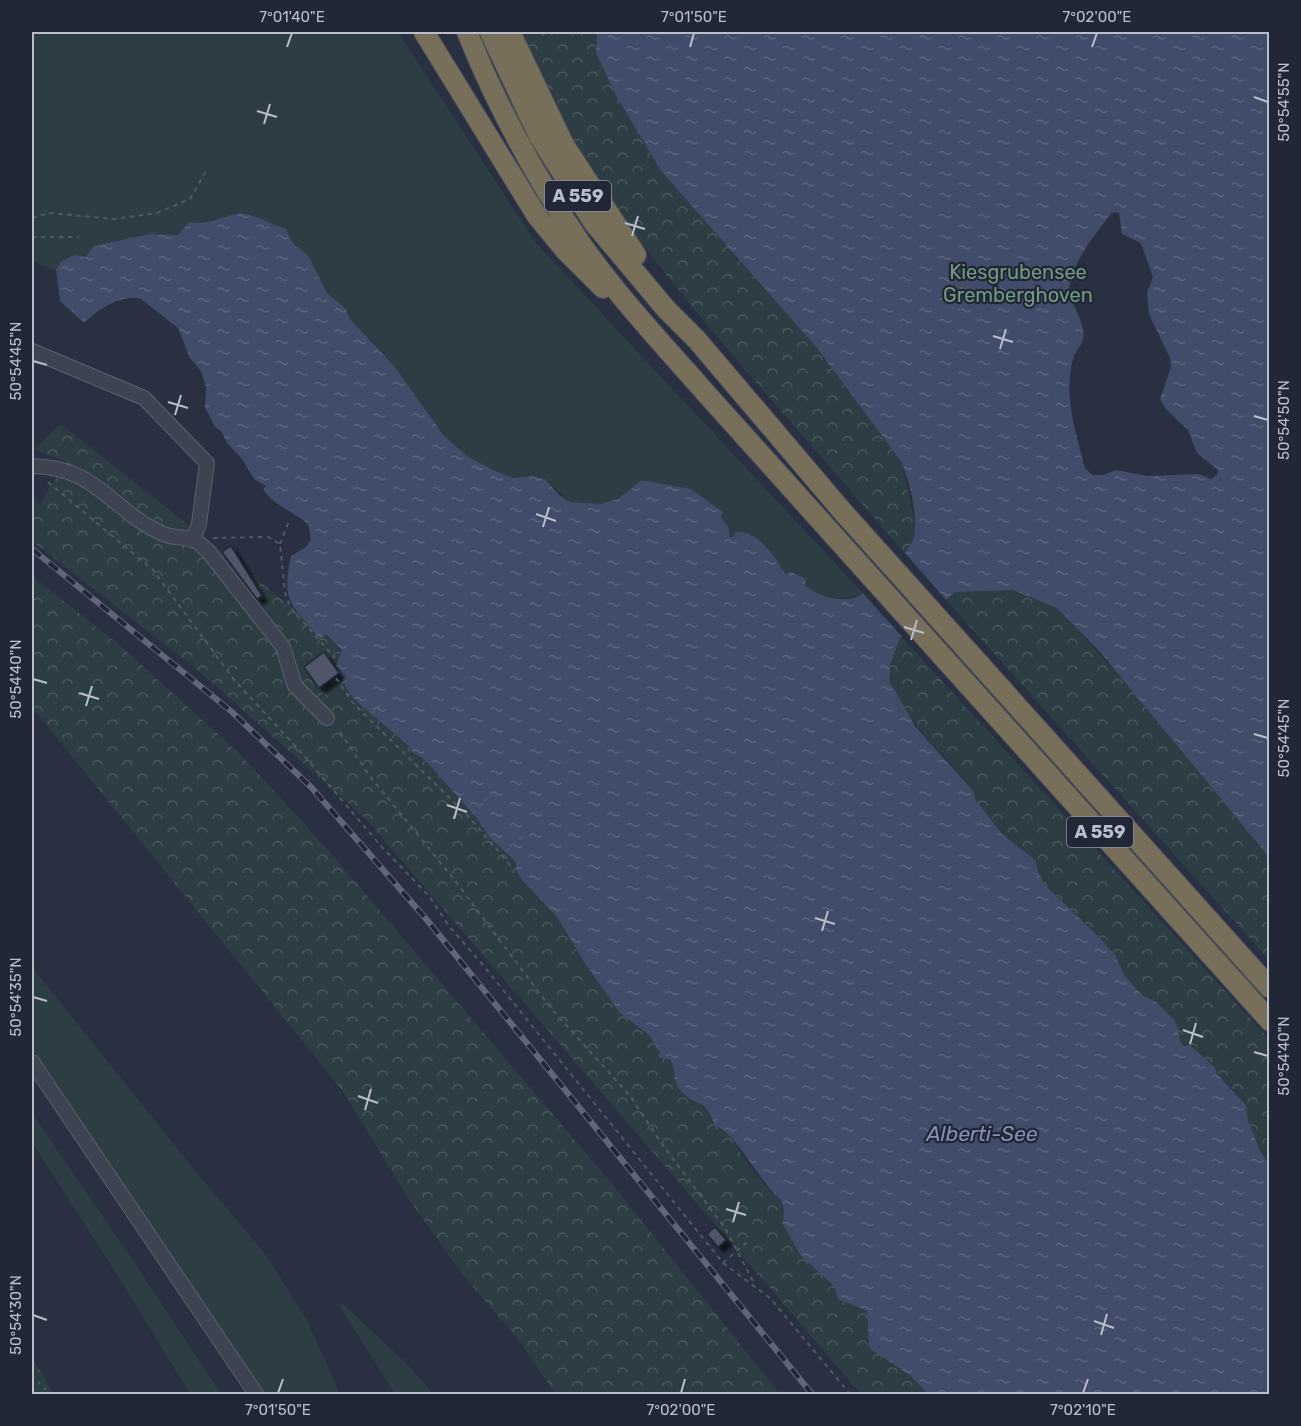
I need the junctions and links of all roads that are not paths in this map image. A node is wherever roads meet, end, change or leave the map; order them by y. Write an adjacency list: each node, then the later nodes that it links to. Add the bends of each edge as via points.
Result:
1 (424, 32): 7 (highway, via 537,216 565,250)
2 (467, 32): 7 (highway, A 559, via 523,152 578,238)
3 (490, 32): 5 (highway, A 559, via 539,136 594,223)
4 (510, 32): 5 (highway, via 584,179)
5 (697, 340): 11 (highway, A 559, via 874,546)
6 (32, 351): 9 (lane, via 144,398 207,463 199,524)
7 (669, 352): 12 (highway, A 559)
8 (32, 466): 9 (lane, via 57,466 80,476 160,533)
9 (193, 540): 10 (lane, via 208,552 283,647 296,686)
10 (327, 718)
11 (1269, 988)
12 (1269, 1021)
13 (32, 1062): 14 (lane)
14 (256, 1395)

